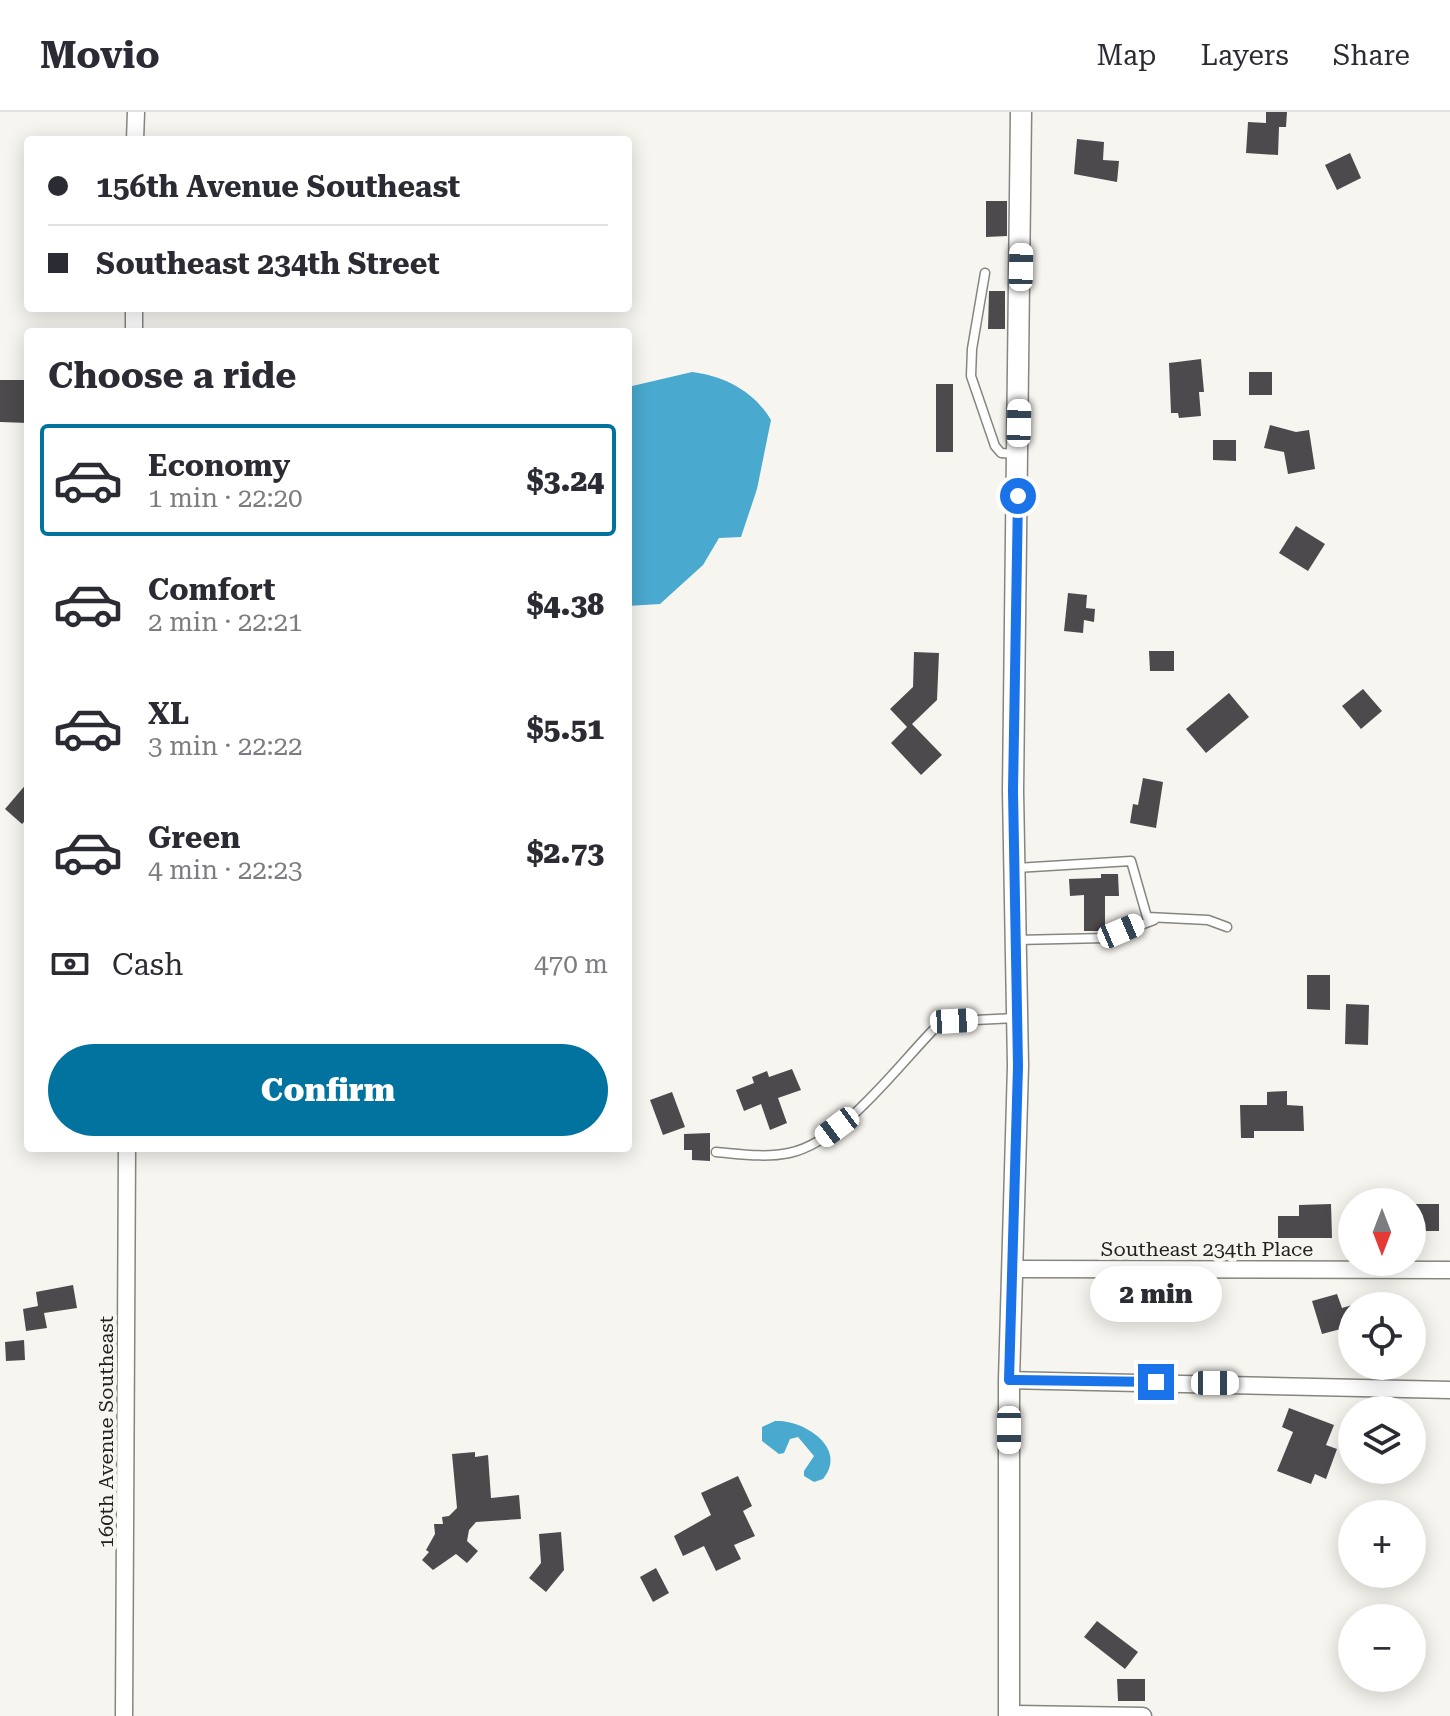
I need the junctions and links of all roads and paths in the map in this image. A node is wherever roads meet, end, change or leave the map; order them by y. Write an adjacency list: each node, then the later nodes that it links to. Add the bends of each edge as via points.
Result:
1 (136, 112): 3 (street)
2 (1021, 112): 5 (street)
3 (135, 136)
4 (985, 273): 5 (lane, via 971,376 995,446 1001,453)
5 (1018, 454): 6 (street)
6 (1015, 868): 7 (lane, via 1131,861 1147,917); 9 (street)
7 (1154, 920): 8 (lane, via 1208,920); 9 (lane, via 1106,938)
8 (1227, 927)
9 (1016, 940): 10 (street)
10 (1017, 1018): 12 (lane, via 937,1026 815,1144 767,1156); 13 (street)
11 (127, 1152): 18 (street, 160th Avenue Southeast)
12 (716, 1152)
13 (1012, 1269): 14 (street, Southeast 234th Place); 15 (street)
14 (1450, 1270)
15 (1009, 1380): 16 (street); 17 (street)
16 (1450, 1390)
17 (1009, 1715): 19 (street)
18 (124, 1716)
19 (1143, 1716)

